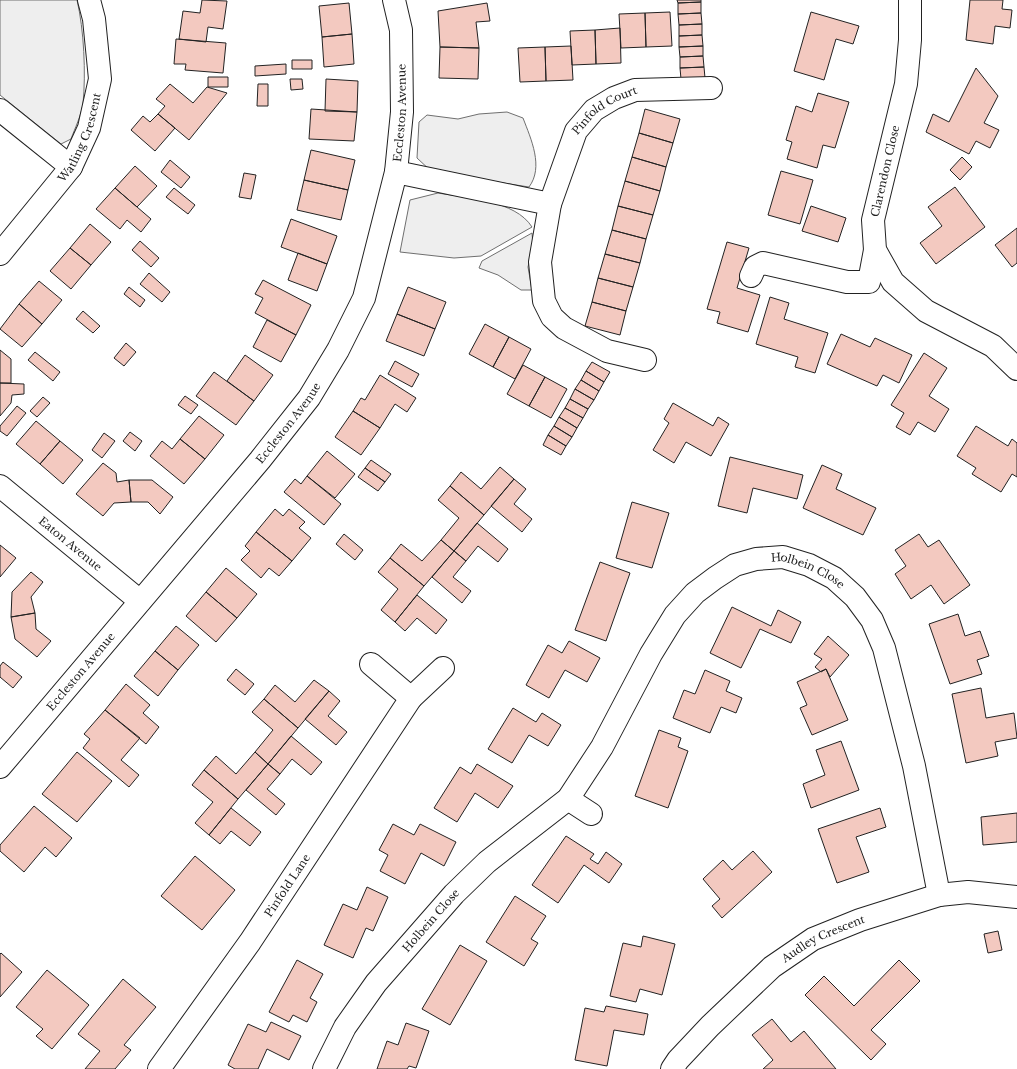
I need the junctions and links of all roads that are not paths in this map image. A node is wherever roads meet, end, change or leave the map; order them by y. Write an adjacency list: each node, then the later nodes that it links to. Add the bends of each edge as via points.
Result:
1 (89, 0): 6 (street, Watling Crescent, via 94,19 100,79 89,128)
2 (394, 0): 7 (street, Eccleston Avenue, via 401,30 402,112)
3 (910, 0): 9 (street, Clarendon Close, via 906,84 873,220)
4 (711, 88): 8 (street, Pinfold Court, via 635,90 614,98 594,110 576,132)
5 (0, 110): 6 (street)
6 (70, 167): 10 (street, Watling Crescent)
7 (396, 172): 8 (street); 15 (street, Eccleston Avenue, via 364,298 338,350 309,398 260,460)
8 (550, 204): 12 (street, Pinfold Court, via 540,262 544,301 552,317 564,328 608,351)
9 (875, 250): 11 (street, via 869,282 847,282 763,263 754,267); 13 (street, Clarendon Close, via 893,282 926,311 994,346)
10 (0, 254)
11 (750, 276)
12 (645, 360)
13 (1017, 369)
14 (0, 486): 15 (street, Eaton Avenue)
15 (140, 601): 19 (street, Eccleston Avenue)
16 (371, 664): 18 (street)
17 (443, 668): 18 (street, Pinfold Lane)
18 (411, 698): 24 (street, Pinfold Lane, via 250,942)
19 (0, 767)
20 (568, 799): 21 (street); 22 (street, Holbein Close, via 602,747 651,654 675,615 695,593 735,565 756,559 783,557 809,565 834,578 855,597 872,620 884,648 914,766); 25 (street, Holbein Close, via 487,862 454,894 376,983 345,1027)
21 (591, 814)
22 (939, 895): 23 (street, Audley Crescent, via 968,892); 26 (street, Audley Crescent, via 860,920 813,939 772,967 710,1026)
23 (1017, 897)
24 (159, 1069)
25 (324, 1069)
26 (672, 1069)

